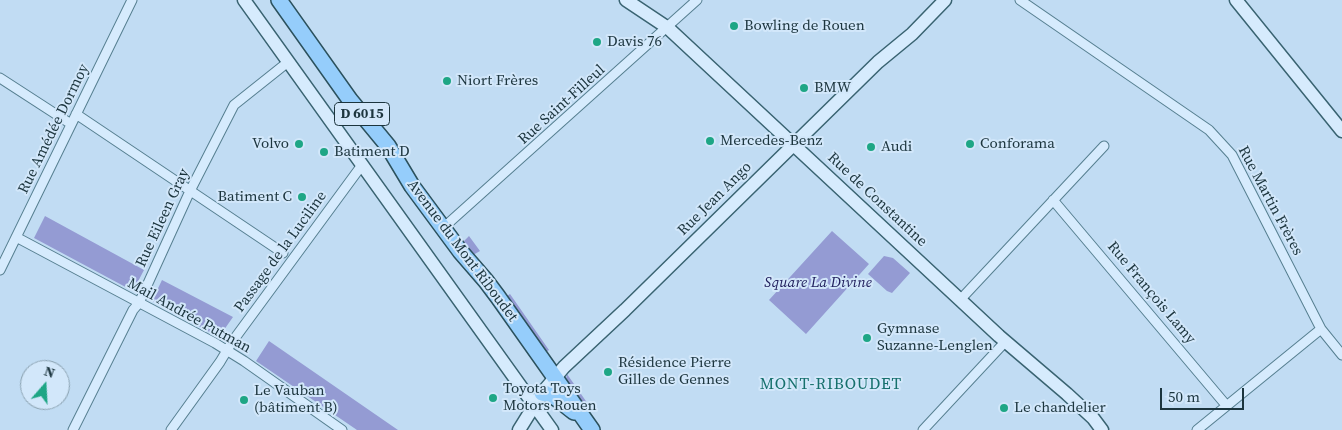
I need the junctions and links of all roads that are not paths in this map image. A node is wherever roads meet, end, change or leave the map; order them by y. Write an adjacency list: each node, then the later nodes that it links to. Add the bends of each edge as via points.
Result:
1 (132, 0): 12 (street, Rue Amédée Dormoy)
2 (244, 0): 10 (street, Avenue du Mont Riboudet / D 6015)
3 (279, 0): 20 (main road, Avenue du Mont Riboudet / D 6015, via 350,100 388,146)
4 (626, 0): 9 (street, Rue de Constantine)
5 (697, 0): 9 (street, Rue Saint-Filleul)
6 (946, 0): 15 (street, Rue Jean Ango)
7 (1020, 0): 26 (street, Rue Martin Frères, via 1222,142 1232,155)
8 (1236, 0): 14 (street)
9 (668, 28): 15 (street, Rue de Constantine); 20 (street, Rue Saint-Filleul)
10 (288, 62): 17 (street, Avenue du Mont Riboudet / D 6015); 18 (street, Rue Eileen Gray, via 234,105)
11 (0, 78): 13 (street)
12 (76, 114): 13 (street, Rue Amédée Dormoy); 18 (street)
13 (71, 124): 21 (street, Rue Amédée Dormoy)
14 (1342, 130)
15 (793, 145): 24 (street, Rue de Constantine); 30 (street, Rue Jean Ango)
16 (1104, 146): 19 (street)
17 (362, 165): 28 (street, Passage de la Luciline); 31 (street, Avenue du Mont Riboudet / D 6015)
18 (190, 191): 22 (street); 25 (street, Rue Eileen Gray)
19 (1053, 200): 24 (street); 32 (street, Rue François Lamy)
20 (443, 228): 30 (main road, Avenue du Mont Riboudet / D 6015, via 486,281)
21 (16, 237): 23 (street, Rue Amédée Dormoy); 25 (street, Mail Andrée Putman)
22 (283, 253)
23 (0, 270)
24 (960, 300): 27 (street, Rue de Constantine)
25 (139, 303): 28 (street, Mail Andrée Putman); 34 (street, Rue Eileen Gray)
26 (1320, 329): 29 (street, Rue Martin Frères); 32 (street)
27 (1005, 342): 39 (street); 40 (street, Rue de Constantine, via 1067,394)
28 (227, 351): 35 (street, Passage de la Luciline); 36 (street, Mail Andrée Putman)
29 (1342, 355)
30 (555, 377): 31 (street, Rue Jean Ango); 33 (main road, Avenue du Mont Riboudet / D 6015)
31 (538, 399): 33 (main road, D 6015, via 551,394); 37 (street, Rue Jean Ango); 38 (street, Avenue du Mont Riboudet / D 6015)
32 (1226, 405): 41 (street)
33 (588, 424)
34 (73, 430)
35 (171, 430)
36 (342, 430)
37 (519, 430)
38 (552, 430)
39 (923, 430)
40 (1102, 430)
41 (1197, 430)

